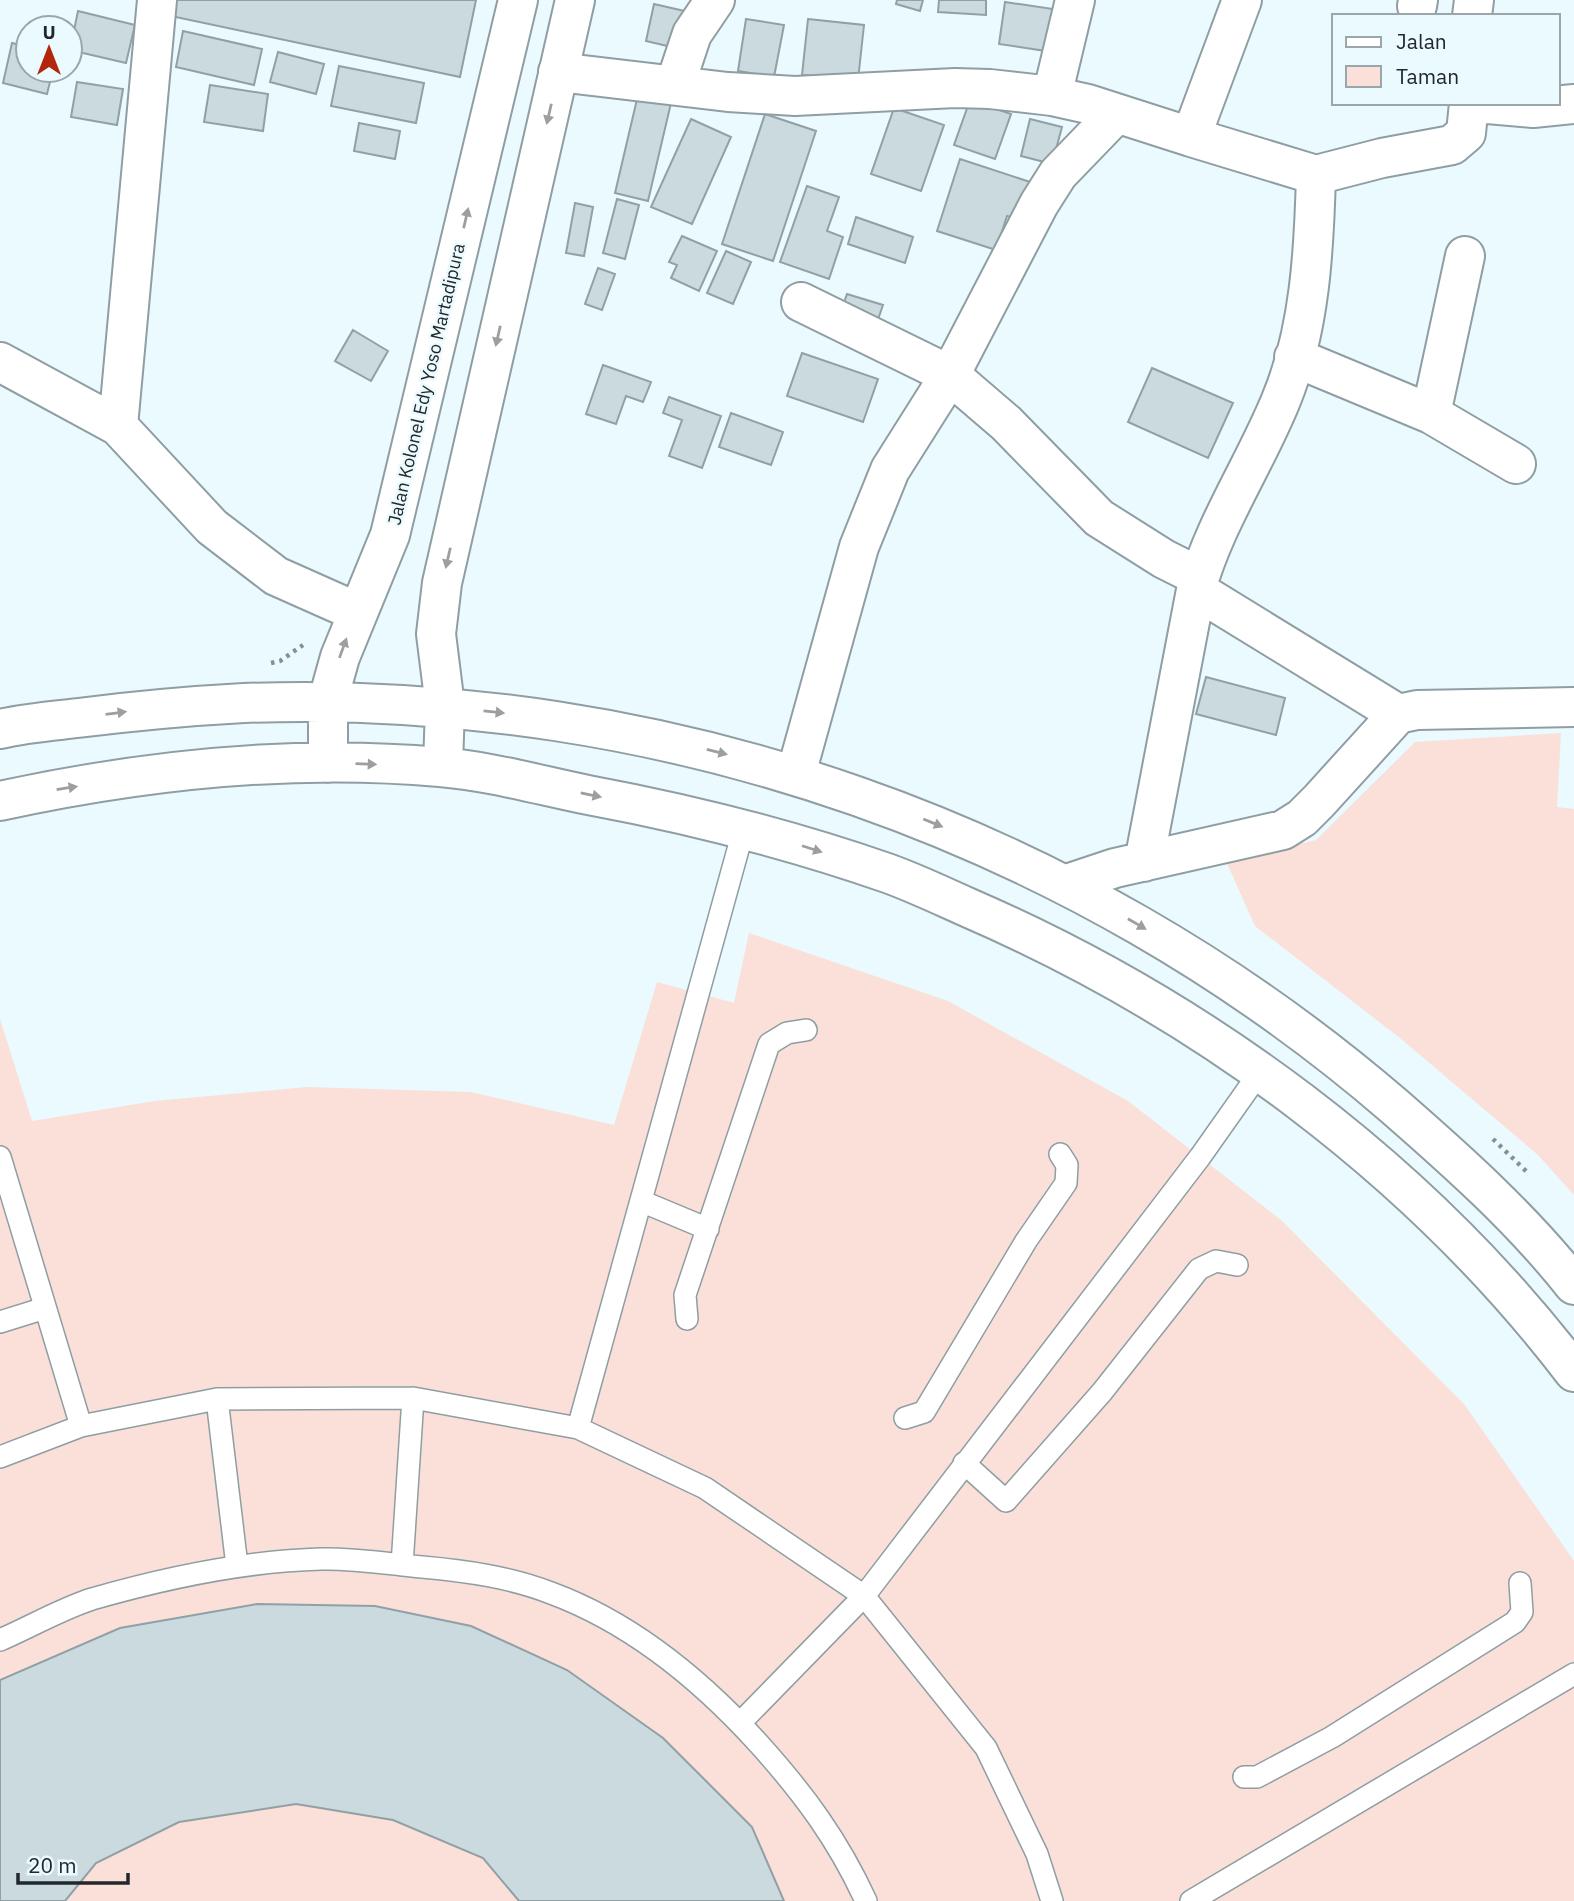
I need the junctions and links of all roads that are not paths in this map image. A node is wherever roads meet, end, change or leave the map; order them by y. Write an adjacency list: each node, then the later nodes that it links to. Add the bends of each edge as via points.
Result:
1 (157, 0): 22 (street)
2 (518, 0): 25 (street, Jalan Kolonel Edy Yoso Martadipura, one-way to 2, via 390,535)
3 (575, 0): 7 (street)
4 (715, 0): 8 (street, via 692,34)
5 (1075, 0): 9 (street)
6 (1242, 0): 14 (street)
7 (558, 72): 8 (street); 27 (street, one-way to 27, via 442,583 436,634)
8 (675, 85): 9 (street, via 795,96 955,88)
9 (1052, 96): 13 (street)
10 (1574, 104): 12 (street)
11 (1469, 105): 15 (street, via 1465,133 1452,145)
12 (1499, 105)
13 (1115, 115): 14 (street); 20 (street, via 1058,174)
14 (1191, 137): 15 (street)
15 (1316, 175): 18 (street, via 1308,299)
16 (1465, 256): 21 (street)
17 (801, 302): 20 (street)
18 (1294, 357): 21 (street); 24 (street, via 1283,397)
19 (0, 362): 22 (street)
20 (950, 374): 24 (street, via 1006,423 1099,518); 33 (street, via 890,470 859,547)
21 (1431, 414): 23 (street)
22 (118, 426): 25 (street, via 240,551 276,576)
23 (1517, 464)
24 (1198, 583): 29 (street); 36 (street)
25 (357, 612): 26 (street, Jalan Kolonel Edy Yoso Martadipura, one-way to 25)
26 (328, 700): 27 (street); 30 (street, one-way to 26, via 168,706); 31 (street, Jalan Kolonel Edy Yoso Martadipura)
27 (445, 706): 32 (street); 33 (street, one-way to 33, via 620,730)
28 (1574, 707): 29 (street)
29 (1398, 714): 36 (street, via 1319,801 1283,830)
30 (0, 729)
31 (328, 763): 32 (street, one-way to 32); 34 (street, one-way to 31, via 180,771)
32 (443, 767): 35 (street, one-way to 35)
33 (796, 774): 37 (street, one-way to 37, via 934,823)
34 (0, 801)
35 (744, 828): 39 (street, one-way to 39, via 891,874 986,915); 44 (lane)
36 (1144, 862): 37 (street)
37 (1067, 884): 38 (street, one-way to 38)
38 (1205, 963): 39 (street); 47 (street, via 1335,1055 1456,1160)
39 (1168, 1011): 41 (street)
40 (806, 1030): 45 (lane, via 787,1033 769,1044)
41 (1260, 1072): 51 (street, via 1365,1154 1462,1244); 58 (lane)
42 (1060, 1154): 54 (lane, via 1068,1165 1066,1183 1018,1252 924,1412)
43 (0, 1157): 48 (lane)
44 (641, 1201): 45 (lane); 56 (lane)
45 (708, 1229): 49 (lane, via 685,1296)
46 (1237, 1265): 58 (lane, via 1216,1261 1199,1269 1102,1392 1006,1501)
47 (1574, 1285)
48 (45, 1308): 50 (lane); 55 (lane)
49 (687, 1319)
50 (0, 1322)
51 (1574, 1372)
52 (413, 1398): 53 (lane); 56 (lane); 59 (lane)
53 (217, 1399): 55 (lane); 60 (lane)
54 (905, 1418)
55 (81, 1426): 57 (lane)
56 (578, 1428): 62 (lane, via 705,1488)
57 (0, 1457)
58 (964, 1463): 62 (lane)
59 (402, 1565): 60 (lane, via 323,1559); 65 (lane, via 478,1573 551,1593 610,1621 679,1666)
60 (237, 1566): 63 (lane, via 90,1600)
61 (1520, 1583): 66 (lane, via 1522,1612 1515,1622 1332,1737 1257,1777)
62 (864, 1596): 65 (lane); 68 (lane, via 986,1748 1037,1854)
63 (0, 1640)
64 (1574, 1674): 69 (lane)
65 (740, 1723): 67 (lane, via 801,1790 844,1854)
66 (1244, 1777)
67 (866, 1901)
68 (1052, 1901)
69 (1191, 1901)

